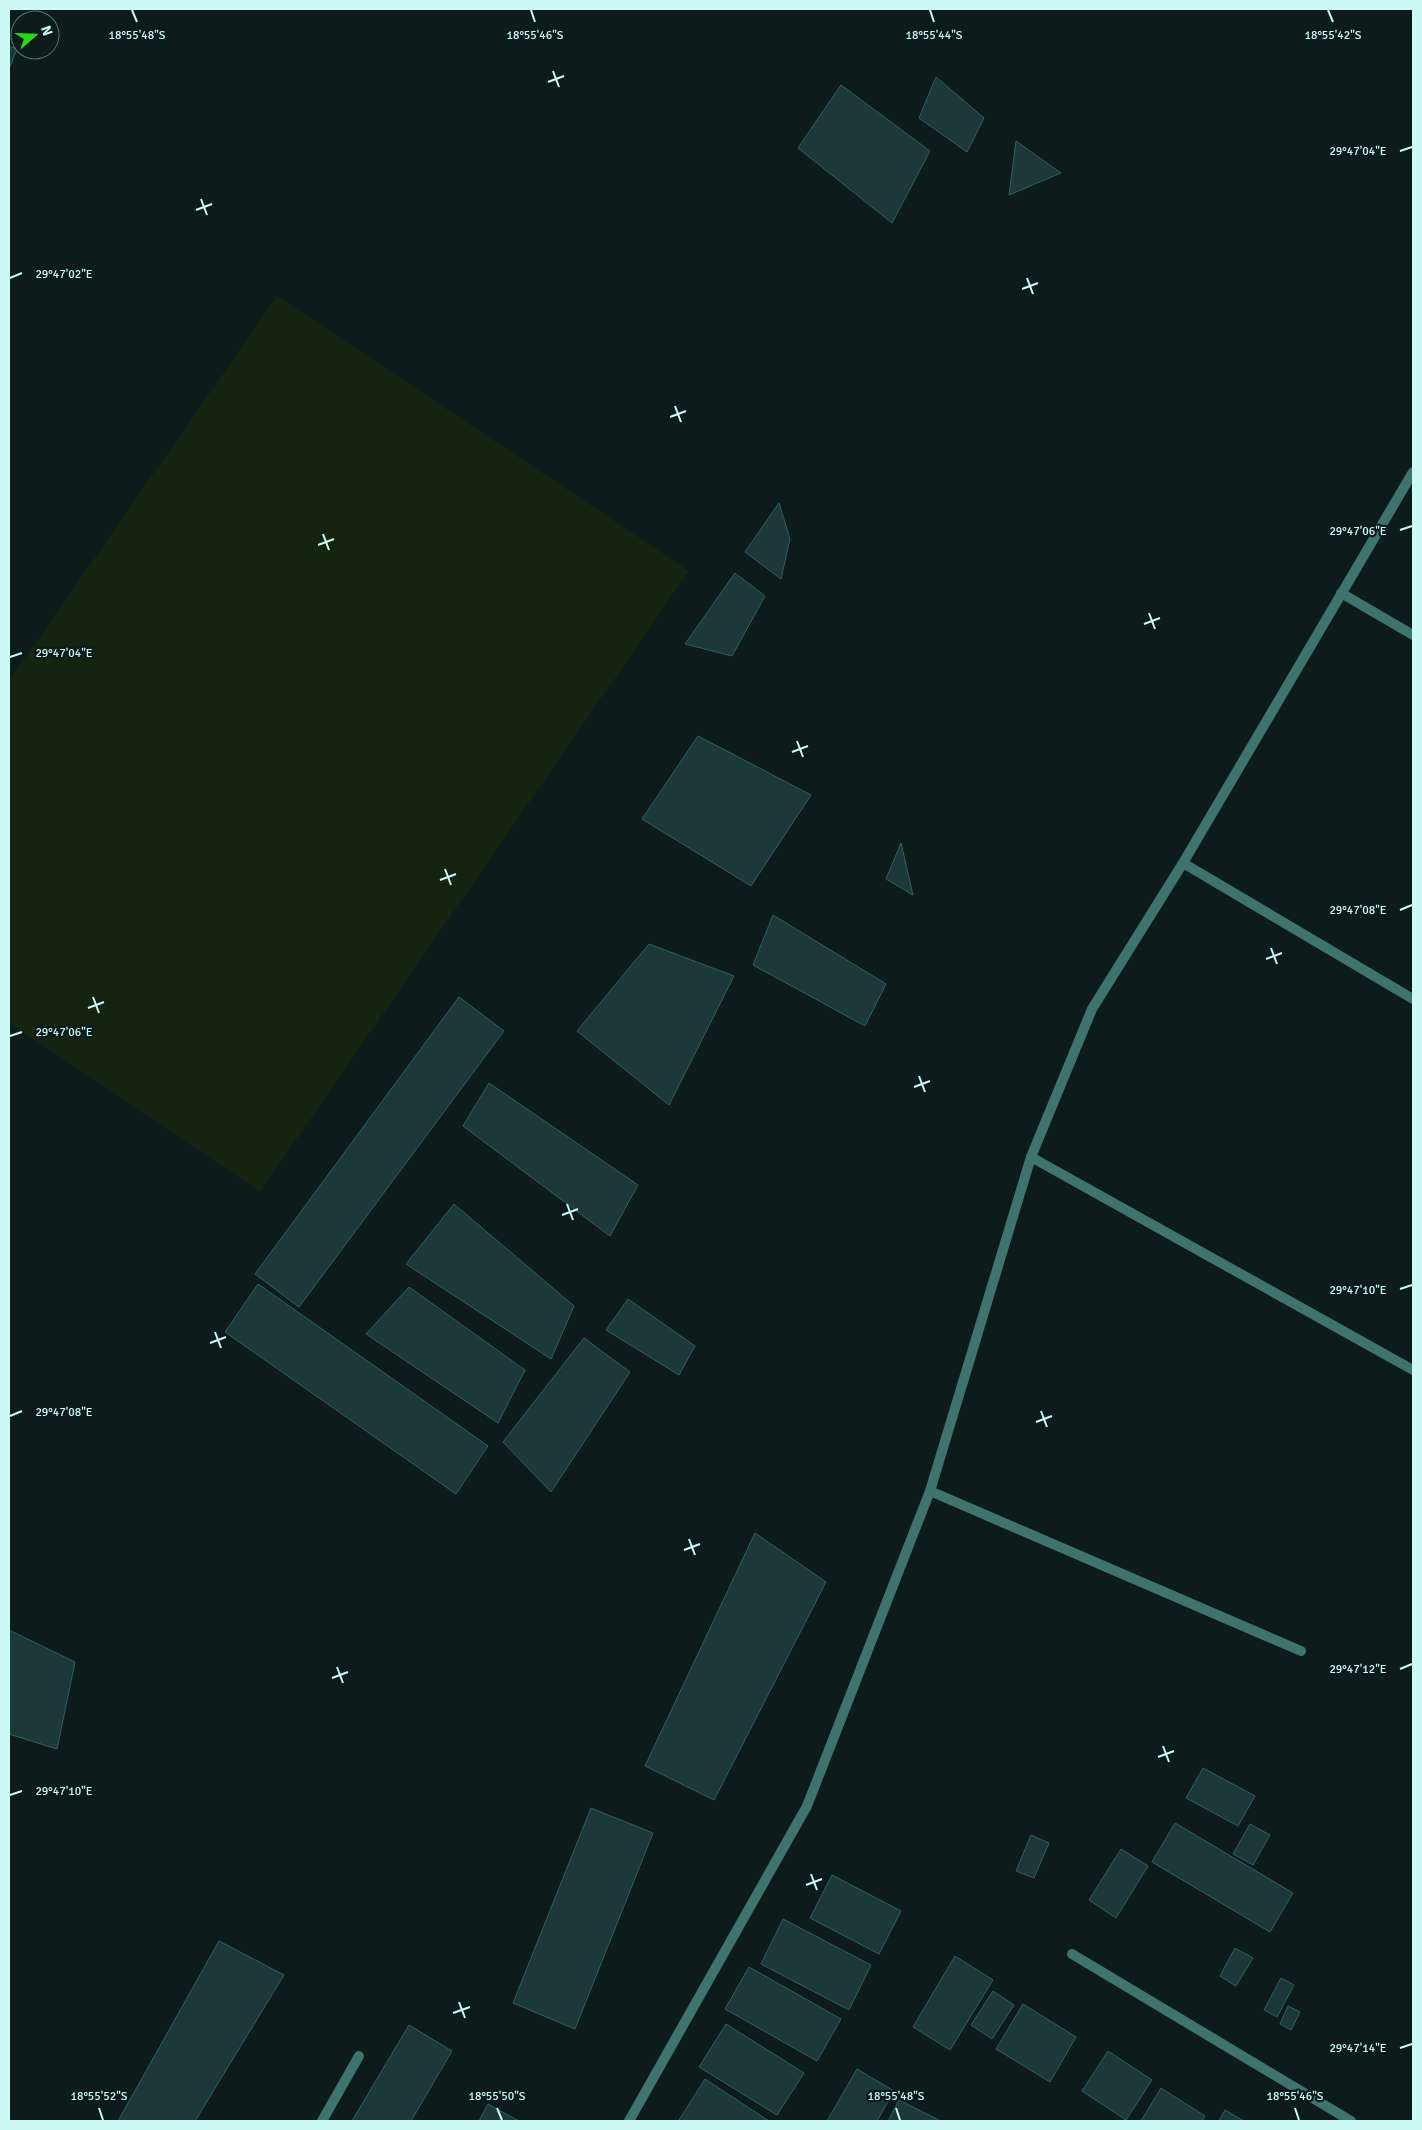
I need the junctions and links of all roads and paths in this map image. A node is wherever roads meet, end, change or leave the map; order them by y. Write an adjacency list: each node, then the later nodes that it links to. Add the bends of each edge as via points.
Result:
1 (1413, 472): 2 (street)
2 (1341, 593): 3 (street); 4 (street)
3 (1413, 635)
4 (1183, 863): 5 (street); 6 (street, via 1092,1009)
5 (1413, 999)
6 (1030, 1157): 7 (street); 8 (street)
7 (1413, 1370)
8 (930, 1491): 9 (street); 13 (street, via 807,1806)
9 (1301, 1651)
10 (1072, 1954): 14 (street)
11 (359, 2056): 12 (street)
12 (322, 2121)
13 (629, 2121)
14 (1351, 2121)

